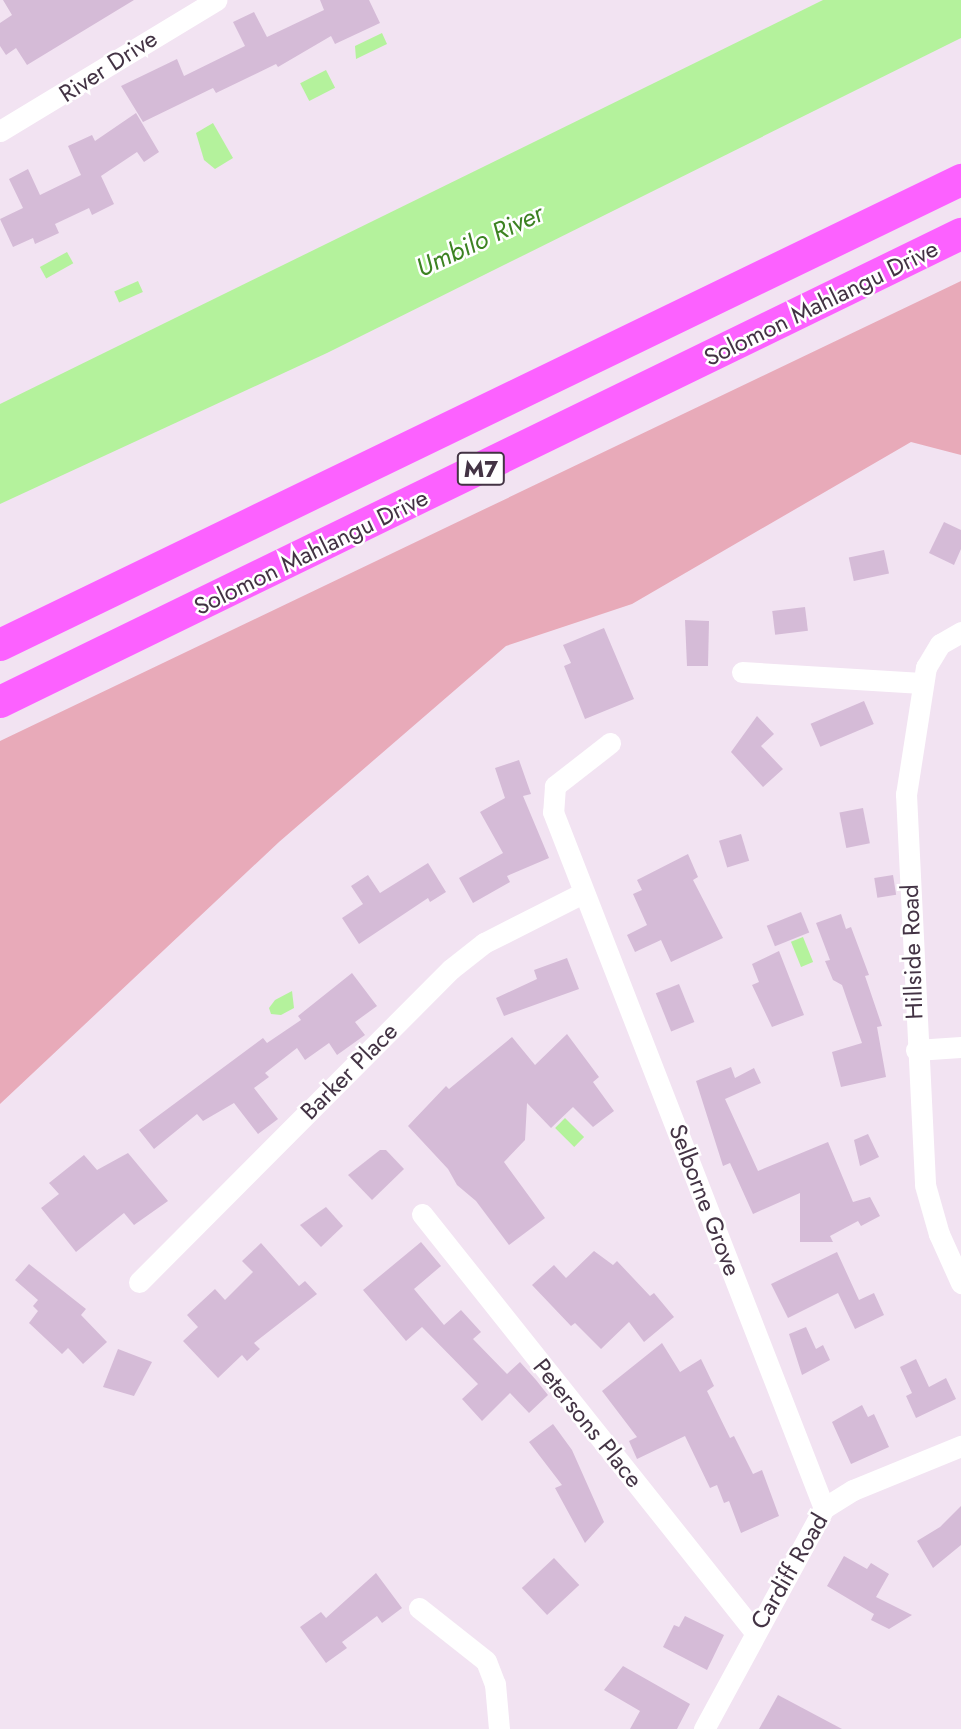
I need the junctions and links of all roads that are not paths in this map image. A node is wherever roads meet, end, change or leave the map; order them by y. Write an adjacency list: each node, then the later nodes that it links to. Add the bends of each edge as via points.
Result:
1 (216, 0): 2 (street, River Drive)
2 (0, 131)
3 (961, 180): 6 (highway, Solomon Mahlangu Drive / M7)
4 (961, 234): 9 (highway, Solomon Mahlangu Drive / M7)
5 (961, 632): 8 (street, Hillside Road, via 940,644)
6 (0, 645)
7 (742, 672): 8 (street)
8 (922, 683): 13 (street, Hillside Road, via 906,794)
9 (0, 702)
10 (610, 743): 11 (street, Selborne Grove, via 566,773 551,800)
11 (583, 893): 15 (street, Barker Place, via 484,943 451,969); 18 (street, Selborne Grove)
12 (961, 1047): 13 (street)
13 (916, 1050): 16 (street, Hillside Road, via 925,1185 939,1234)
14 (422, 1214): 20 (street, Petersons Place)
15 (139, 1282)
16 (961, 1283)
17 (961, 1446): 18 (street, Cardiff Road, via 853,1490)
18 (824, 1508): 20 (street, Cardiff Road)
19 (419, 1608): 21 (street, via 486,1661 495,1684)
20 (754, 1631): 22 (street, Cardiff Road)
21 (499, 1729)
22 (704, 1729)

